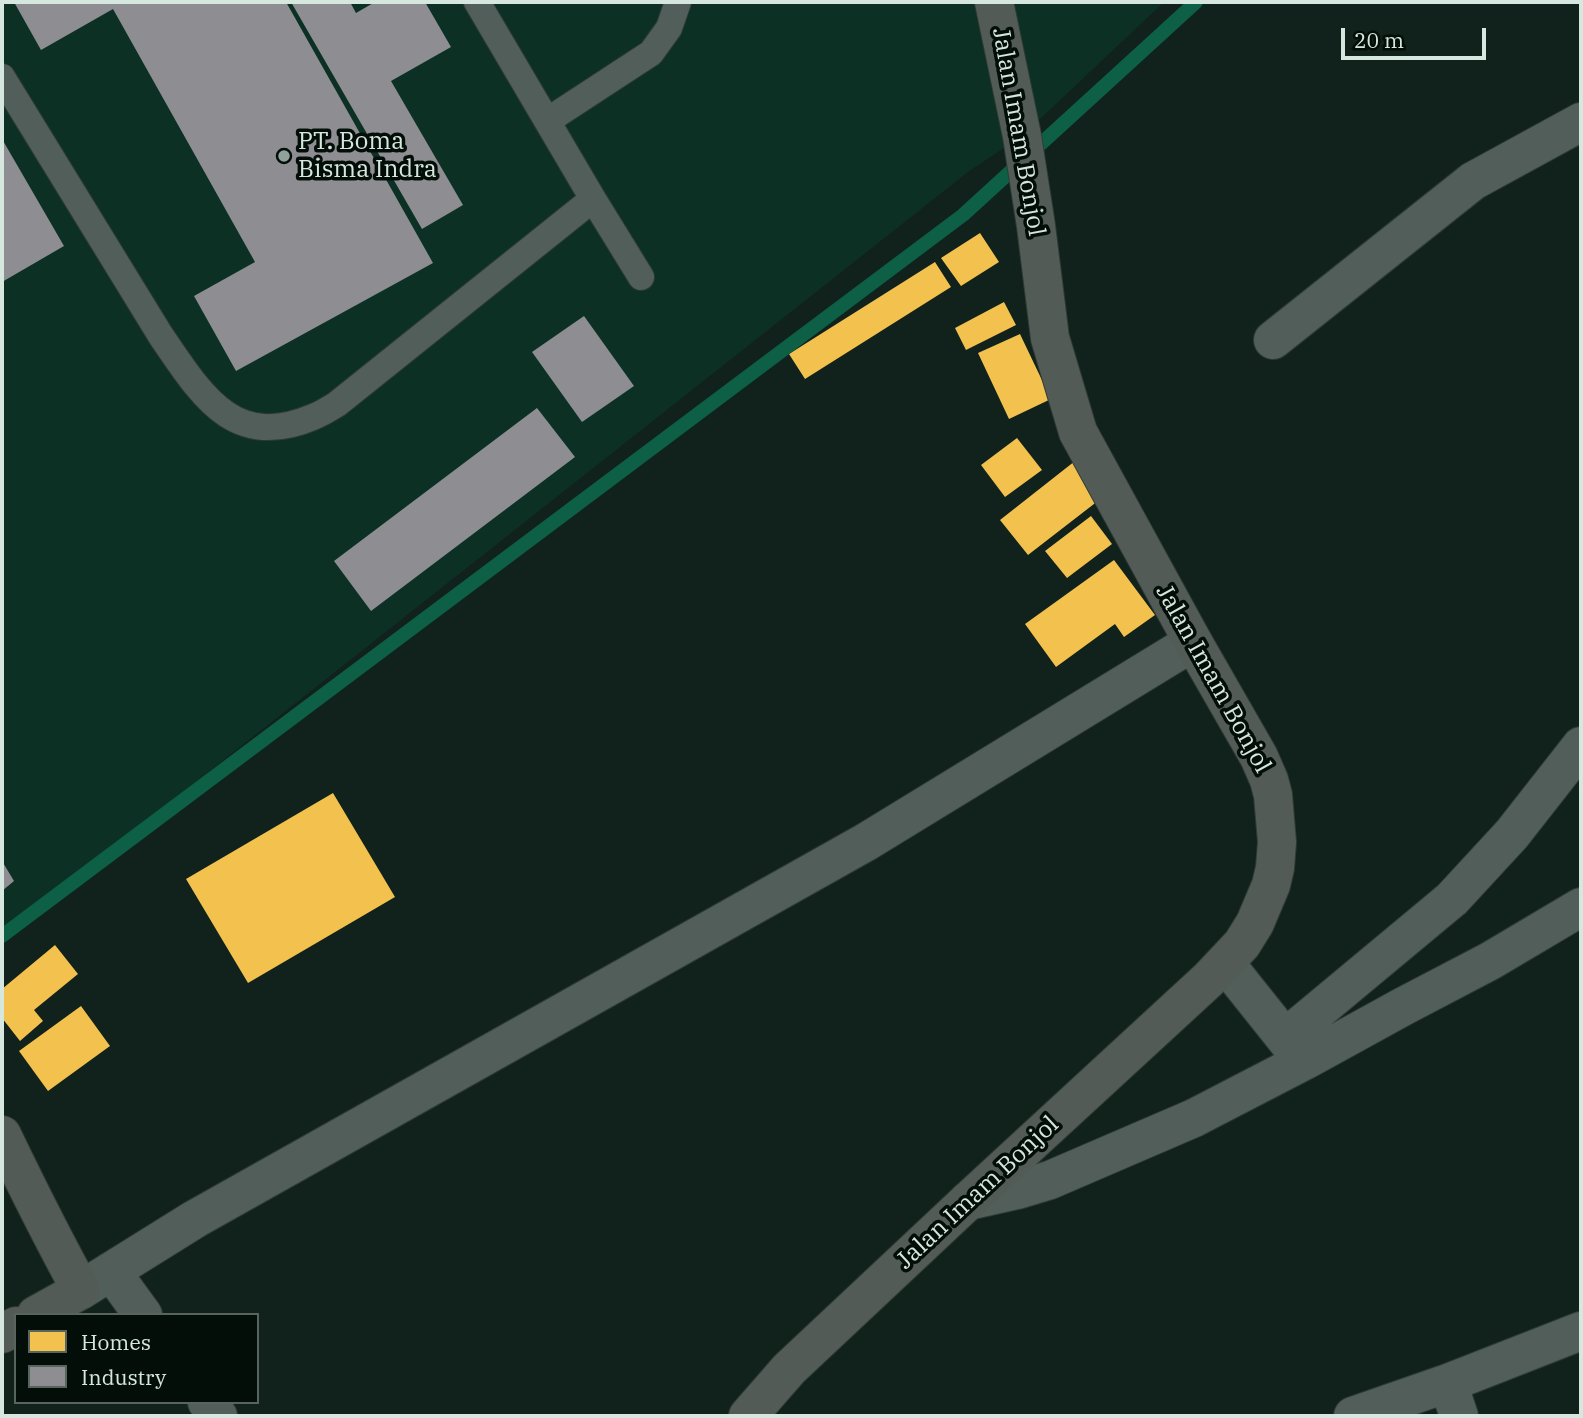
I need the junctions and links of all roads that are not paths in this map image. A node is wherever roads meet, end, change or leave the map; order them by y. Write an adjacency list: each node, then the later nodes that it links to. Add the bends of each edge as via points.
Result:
1 (477, 2): 5 (lane)
2 (678, 2): 5 (lane, via 669,28 651,53)
3 (994, 2): 10 (street, Jalan Imam Bonjol, via 1022,136 1050,338 1078,432)
4 (2, 77): 7 (lane, via 189,377 229,418 250,426 293,424 337,404)
5 (547, 121): 7 (lane)
6 (1581, 122): 9 (street, via 1474,181)
7 (593, 199): 8 (lane)
8 (641, 276)
9 (1273, 340)
10 (1193, 642): 13 (street, Jalan Imam Bonjol, via 1269,780 1278,842 1271,885 1255,923); 17 (street, via 866,842 195,1219)
11 (1581, 746): 14 (street, via 1512,834 1452,899)
12 (1581, 907): 14 (street, via 1404,1006)
13 (1225, 963): 14 (street); 16 (street, Jalan Imam Bonjol)
14 (1294, 1050): 16 (street, via 1194,1118 1050,1180)
15 (2, 1135): 17 (street, via 46,1221)
16 (968, 1201): 22 (street, Jalan Imam Bonjol, via 789,1369)
17 (96, 1281): 18 (street); 19 (street)
18 (40, 1313)
19 (140, 1313)
20 (1581, 1331): 21 (street)
21 (1453, 1399): 23 (street)
22 (749, 1416)
23 (1353, 1416)

